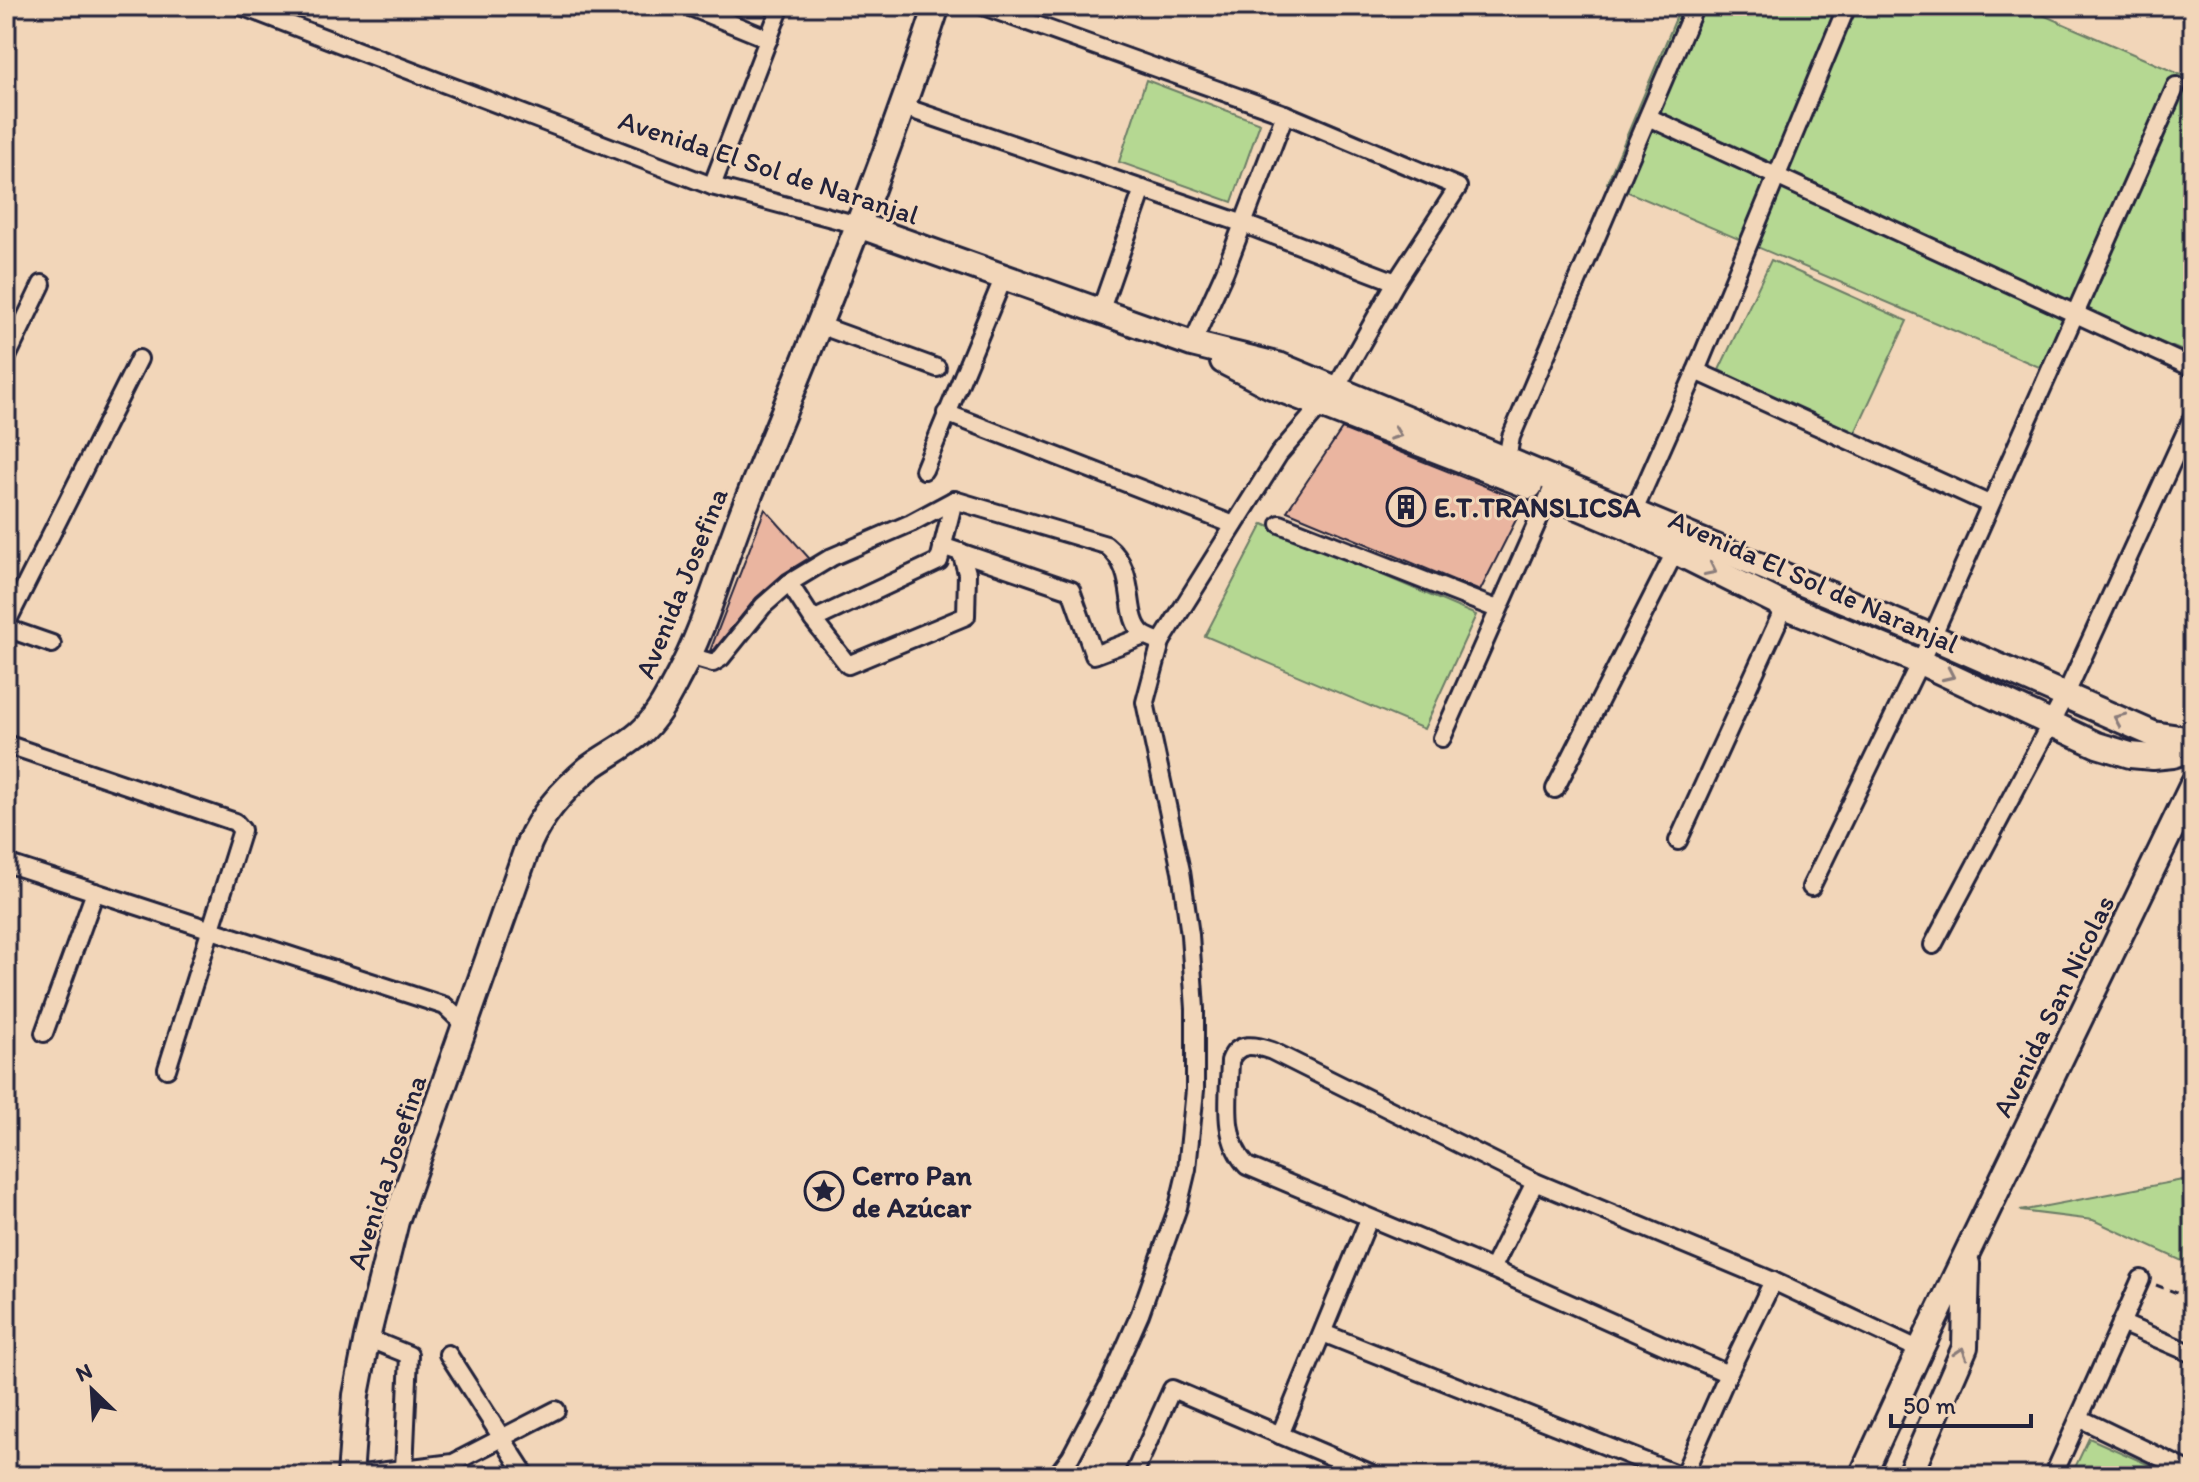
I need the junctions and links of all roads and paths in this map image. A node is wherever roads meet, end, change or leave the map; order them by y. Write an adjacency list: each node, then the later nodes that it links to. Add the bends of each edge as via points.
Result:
1 (241, 6): 14 (street, Avenida El Sol de Naranjal)
2 (688, 6): 8 (street)
3 (781, 6): 8 (street)
4 (937, 6): 10 (street, Avenida Josefina)
5 (983, 6): 11 (street)
6 (1695, 6): 12 (street)
7 (1847, 6): 13 (street)
8 (769, 39): 14 (street)
9 (2176, 86): 22 (street)
10 (904, 107): 15 (street); 17 (street, Avenida Josefina)
11 (1285, 114): 16 (street); 19 (street, via 1458,187)
12 (1648, 117): 13 (street); 33 (street, via 1511,437)
13 (1777, 177): 22 (street); 29 (street)
14 (712, 186): 17 (street, Avenida El Sol de Naranjal)
15 (1143, 189): 16 (street); 21 (street)
16 (1244, 224): 19 (street); 24 (street)
17 (858, 225): 18 (street, Avenida El Sol de Naranjal); 23 (street, Avenida Josefina)
18 (1003, 279): 21 (street, Avenida El Sol de Naranjal); 31 (street)
19 (1396, 282): 30 (street)
20 (42, 284): 25 (street)
21 (1100, 312): 24 (street, Avenida El Sol de Naranjal)
22 (2075, 313): 28 (street); 37 (street)
23 (819, 325): 27 (street); 53 (street, Avenida Josefina)
24 (1192, 344): 30 (street, Avenida El Sol de Naranjal, via 1281,366)
25 (6, 359)
26 (139, 359): 48 (street)
27 (937, 368)
28 (2193, 368)
29 (1696, 371): 37 (street); 38 (street)
30 (1330, 397): 33 (street, Avenida El Sol de Naranjal); 40 (street, via 1279,454)
31 (946, 413): 34 (street); 40 (street)
32 (2193, 416): 55 (street)
33 (1506, 467): 35 (street, Avenida El Sol de Naranjal)
34 (924, 470)
35 (1552, 487): 38 (street, Avenida El Sol de Naranjal); 46 (street)
36 (954, 500): 41 (street); 44 (street); 49 (street, via 1106,545 1124,567)
37 (1989, 504): 50 (street)
38 (1630, 520): 43 (street, Avenida El Sol de Naranjal); 50 (street, Avenida El Sol de Naranjal)
39 (1280, 524): 46 (street)
40 (1234, 525): 51 (street)
41 (942, 546): 42 (street); 47 (street, via 939,561)
42 (961, 552): 47 (street, via 967,573 966,616 848,665); 49 (street, via 1071,590 1094,655)
43 (1675, 552): 45 (street, Avenida El Sol de Naranjal, one-way to 45); 62 (street)
44 (789, 583): 47 (street); 53 (street, via 721,658 706,663)
45 (1785, 606): 54 (street, Avenida El Sol de Naranjal); 63 (street)
46 (1497, 609): 57 (street)
47 (813, 620)
48 (6, 626): 52 (street)
49 (1144, 636): 51 (street)
50 (1932, 637): 54 (street); 55 (street, Avenida El Sol de Naranjal)
51 (1161, 642): 94 (street, via 1145,702 1190,935 1195,1090 1187,1169 1140,1314 1109,1384)
52 (52, 644)
53 (689, 656): 69 (street, Avenida Josefina, via 660,710 640,733 564,791 536,829)
54 (1920, 662): 56 (street, Avenida El Sol de Naranjal, one-way to 56); 65 (street)
55 (2065, 696): 56 (street); 58 (street, Avenida El Sol de Naranjal, one-way to 55, via 2153,734)
56 (2052, 722): 60 (street, Avenida El Sol de Naranjal, via 2130,755 2153,757); 68 (street)
57 (1442, 738)
58 (2193, 740)
59 (6, 744): 67 (street, via 235,822 242,830)
60 (2193, 749)
61 (2193, 784): 74 (street, Avenida San Nicolas)
62 (1555, 789)
63 (1678, 841)
64 (6, 863): 66 (street)
65 (1811, 887)
66 (95, 892): 67 (street); 70 (street)
67 (210, 930): 69 (street, via 445,1006); 71 (street)
68 (1933, 945)
69 (466, 1026): 81 (street, Avenida Josefina, via 396,1221)
70 (44, 1033)
71 (167, 1069)
72 (1535, 1182): 73 (street, via 1272,1051 1256,1045 1233,1052 1228,1112 1237,1156 1247,1166); 75 (street); 77 (street)
73 (1369, 1219): 75 (street); 80 (street)
74 (1967, 1253): 82 (street, Avenida San Nicolas); 99 (street, Avenida San Nicolas, one-way to 74, via 1965,1347)
75 (1492, 1269): 85 (street)
76 (2141, 1279): 78 (path); 79 (street)
77 (1773, 1281): 82 (street); 85 (street)
78 (2193, 1299)
79 (2121, 1323): 84 (street); 87 (street)
80 (1323, 1333): 88 (street); 97 (street)
81 (367, 1338): 90 (street, via 409,1355); 91 (street, Avenida Josefina)
82 (1920, 1350): 98 (street, Avenida San Nicolas)
83 (448, 1354): 89 (street)
84 (2193, 1354)
85 (1728, 1374): 97 (street)
86 (556, 1410): 89 (street)
87 (2079, 1418): 92 (street); 100 (street)
88 (1280, 1435): 95 (street, via 1172,1389); 96 (street)
89 (501, 1440): 90 (street, via 453,1463); 93 (street)
90 (404, 1470): 91 (street)
91 (350, 1472)
92 (2193, 1473)
93 (525, 1474)
94 (1056, 1476)
95 (1133, 1476)
96 (1377, 1476)
97 (1682, 1476)
98 (1862, 1476)
99 (1909, 1476)
100 (2053, 1476)

